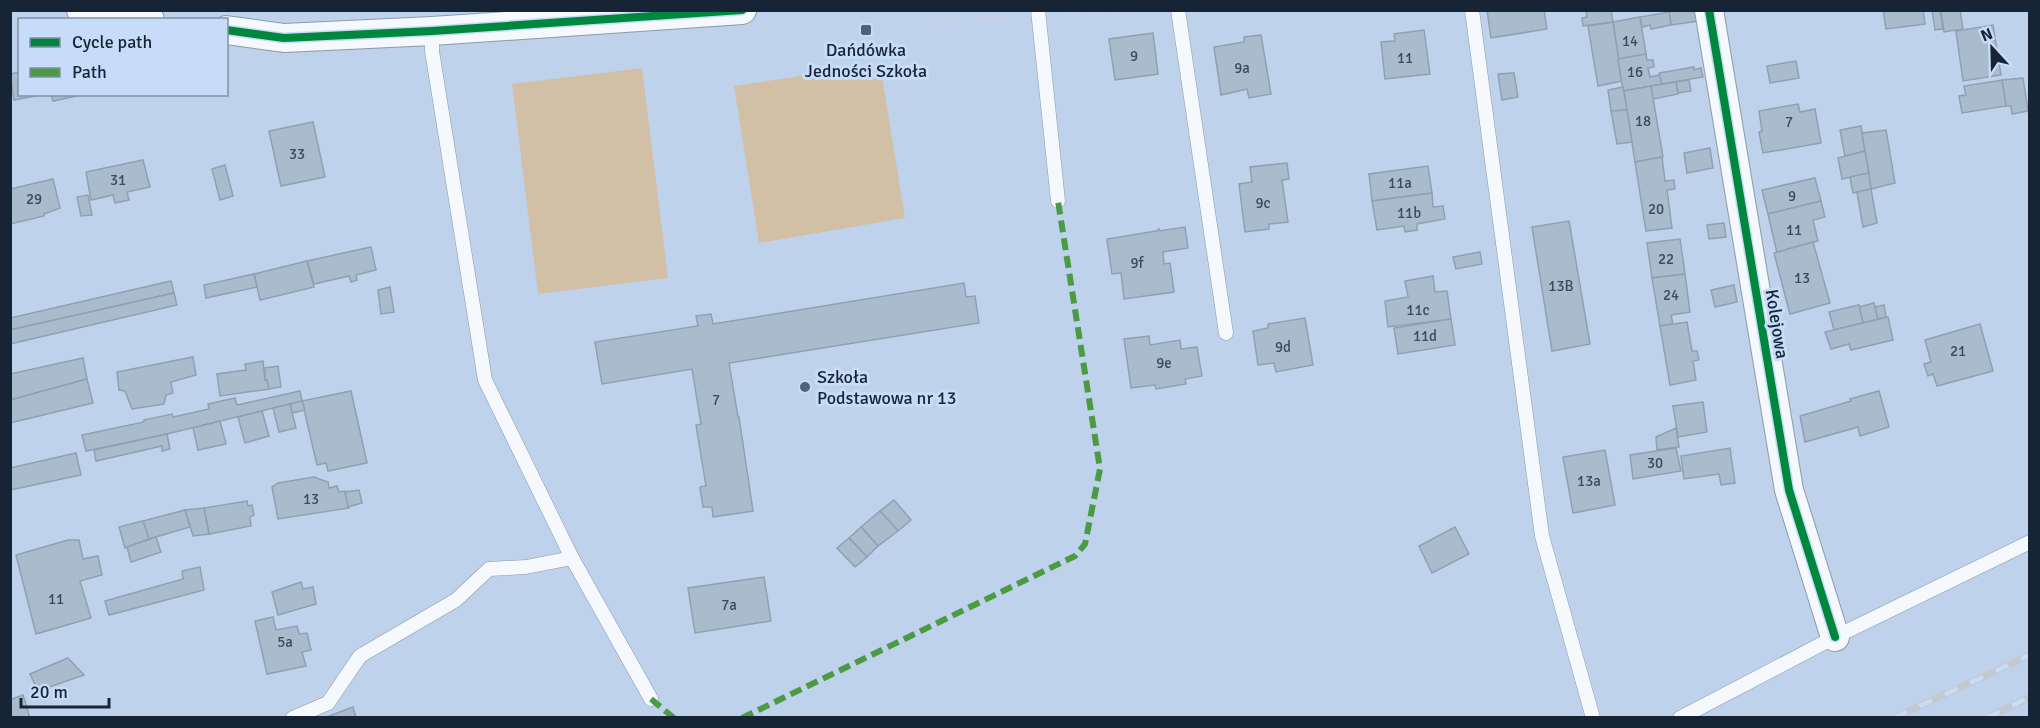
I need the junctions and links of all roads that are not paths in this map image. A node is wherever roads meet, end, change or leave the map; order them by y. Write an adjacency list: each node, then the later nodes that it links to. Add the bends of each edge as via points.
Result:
1 (81, 10): 8 (street)
2 (742, 10): 7 (street)
3 (1038, 10): 11 (lane)
4 (1178, 10): 12 (lane)
5 (1472, 10): 18 (lane, via 1542,536)
6 (1709, 10): 15 (street, Kolejowa, via 1789,490)
7 (687, 12): 10 (street)
8 (136, 18)
9 (228, 30): 10 (street, via 284,38)
10 (432, 31): 14 (lane, via 485,381)
11 (1058, 201)
12 (1226, 333)
13 (2030, 542): 15 (lane)
14 (572, 558): 16 (lane); 17 (lane, via 489,569 456,600 360,656 328,703)
15 (1835, 637): 19 (lane)
16 (651, 699)
17 (292, 717)
18 (1593, 717)
19 (1680, 717)

